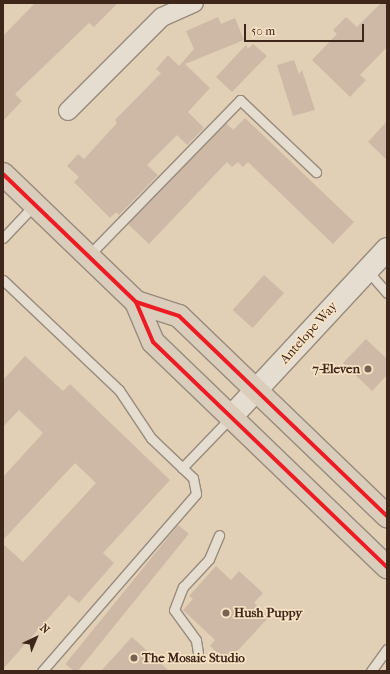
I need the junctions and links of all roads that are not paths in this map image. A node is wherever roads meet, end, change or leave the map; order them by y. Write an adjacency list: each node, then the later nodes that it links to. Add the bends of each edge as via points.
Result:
1 (194, 3): 2 (street, via 162,16)
2 (68, 111)
3 (316, 172): 8 (lane, via 240,100)
4 (3, 174): 5 (main road)
5 (34, 204): 6 (lane); 8 (main road)
6 (3, 238)
7 (387, 249): 9 (street, Antelope Way)
8 (88, 256): 12 (main road)
9 (367, 270): 11 (lane); 13 (street, Antelope Way)
10 (3, 280): 15 (lane, via 119,390 151,438)
11 (387, 293)
12 (136, 302): 13 (main road, via 179,316); 14 (main road, via 153,342)
13 (256, 390): 14 (street, Antelope Way); 16 (main road)
14 (231, 418): 15 (lane); 18 (main road)
15 (182, 468): 21 (lane, via 193,478 196,494)
16 (387, 516)
17 (219, 535): 20 (lane, via 209,559 183,588 174,610 196,640)
18 (387, 568)
19 (387, 649): 22 (lane)
20 (198, 653)
21 (42, 671)
22 (371, 671)

